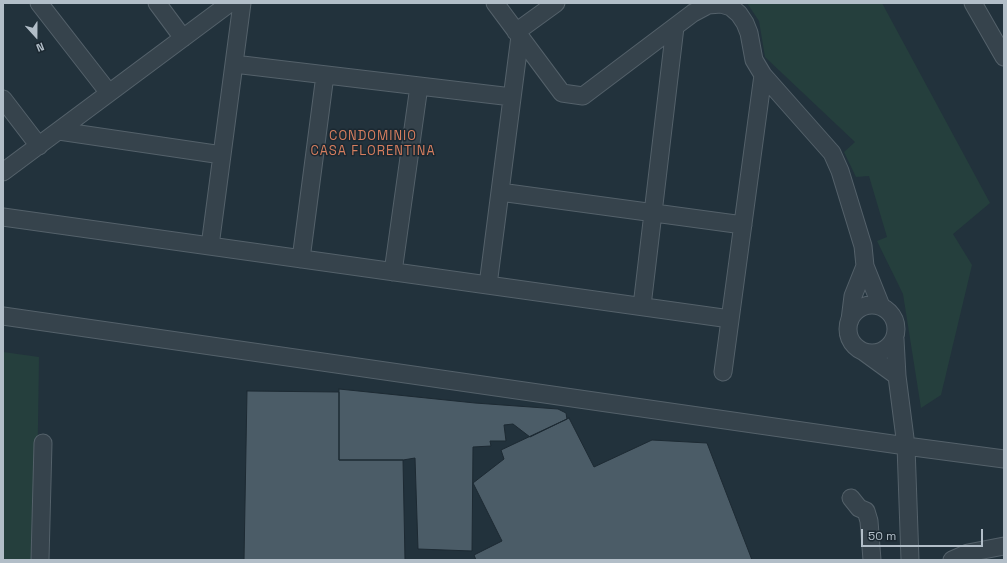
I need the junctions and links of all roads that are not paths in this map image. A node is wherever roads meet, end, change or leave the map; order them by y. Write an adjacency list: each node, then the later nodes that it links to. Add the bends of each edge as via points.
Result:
1 (39, 3): 16 (street)
2 (157, 3): 10 (street)
3 (230, 3): 10 (street)
4 (242, 3): 12 (street)
5 (495, 3): 9 (street)
6 (556, 3): 9 (street)
7 (973, 3): 11 (street)
8 (675, 27): 9 (street, via 583,96 562,93); 14 (street, via 708,5 722,4 731,7 745,22 754,60); 24 (street)
9 (518, 34): 17 (street)
10 (183, 38): 16 (street)
11 (1004, 57)
12 (234, 64): 13 (street); 21 (street)
13 (326, 75): 15 (street); 28 (street)
14 (763, 75): 26 (street); 29 (street, via 832,153 863,246)
15 (419, 86): 17 (street); 30 (street)
16 (109, 93): 19 (street)
17 (512, 97): 23 (street)
18 (3, 100): 20 (street)
19 (59, 131): 20 (street); 21 (street)
20 (39, 146): 22 (street)
21 (222, 155): 27 (street)
22 (3, 172)
23 (500, 192): 24 (street); 31 (street)
24 (653, 213): 26 (street); 32 (street)
25 (3, 217): 27 (street)
26 (743, 225): 35 (street)
27 (210, 246): 28 (street)
28 (301, 259): 30 (street)
29 (865, 266): 33 (street); 36 (street, via 853,296)
30 (393, 272): 31 (street)
31 (488, 285): 32 (street)
32 (642, 306): 35 (street)
33 (882, 306): 36 (street, via 863,307 855,312); 37 (street, via 895,320)
34 (3, 316): 42 (street)
35 (730, 319): 39 (street)
36 (850, 320): 38 (street, via 850,339)
37 (895, 339): 38 (street, via 882,351); 40 (street)
38 (864, 352): 40 (street)
39 (723, 372)
40 (897, 376): 42 (street)
41 (43, 443): 46 (street)
42 (906, 446): 43 (street); 48 (street)
43 (1004, 459)
44 (851, 498): 47 (street, via 859,508 866,511)
45 (1004, 546): 49 (street, via 968,553)
46 (40, 560)
47 (872, 560)
48 (910, 560)
49 (952, 560)

